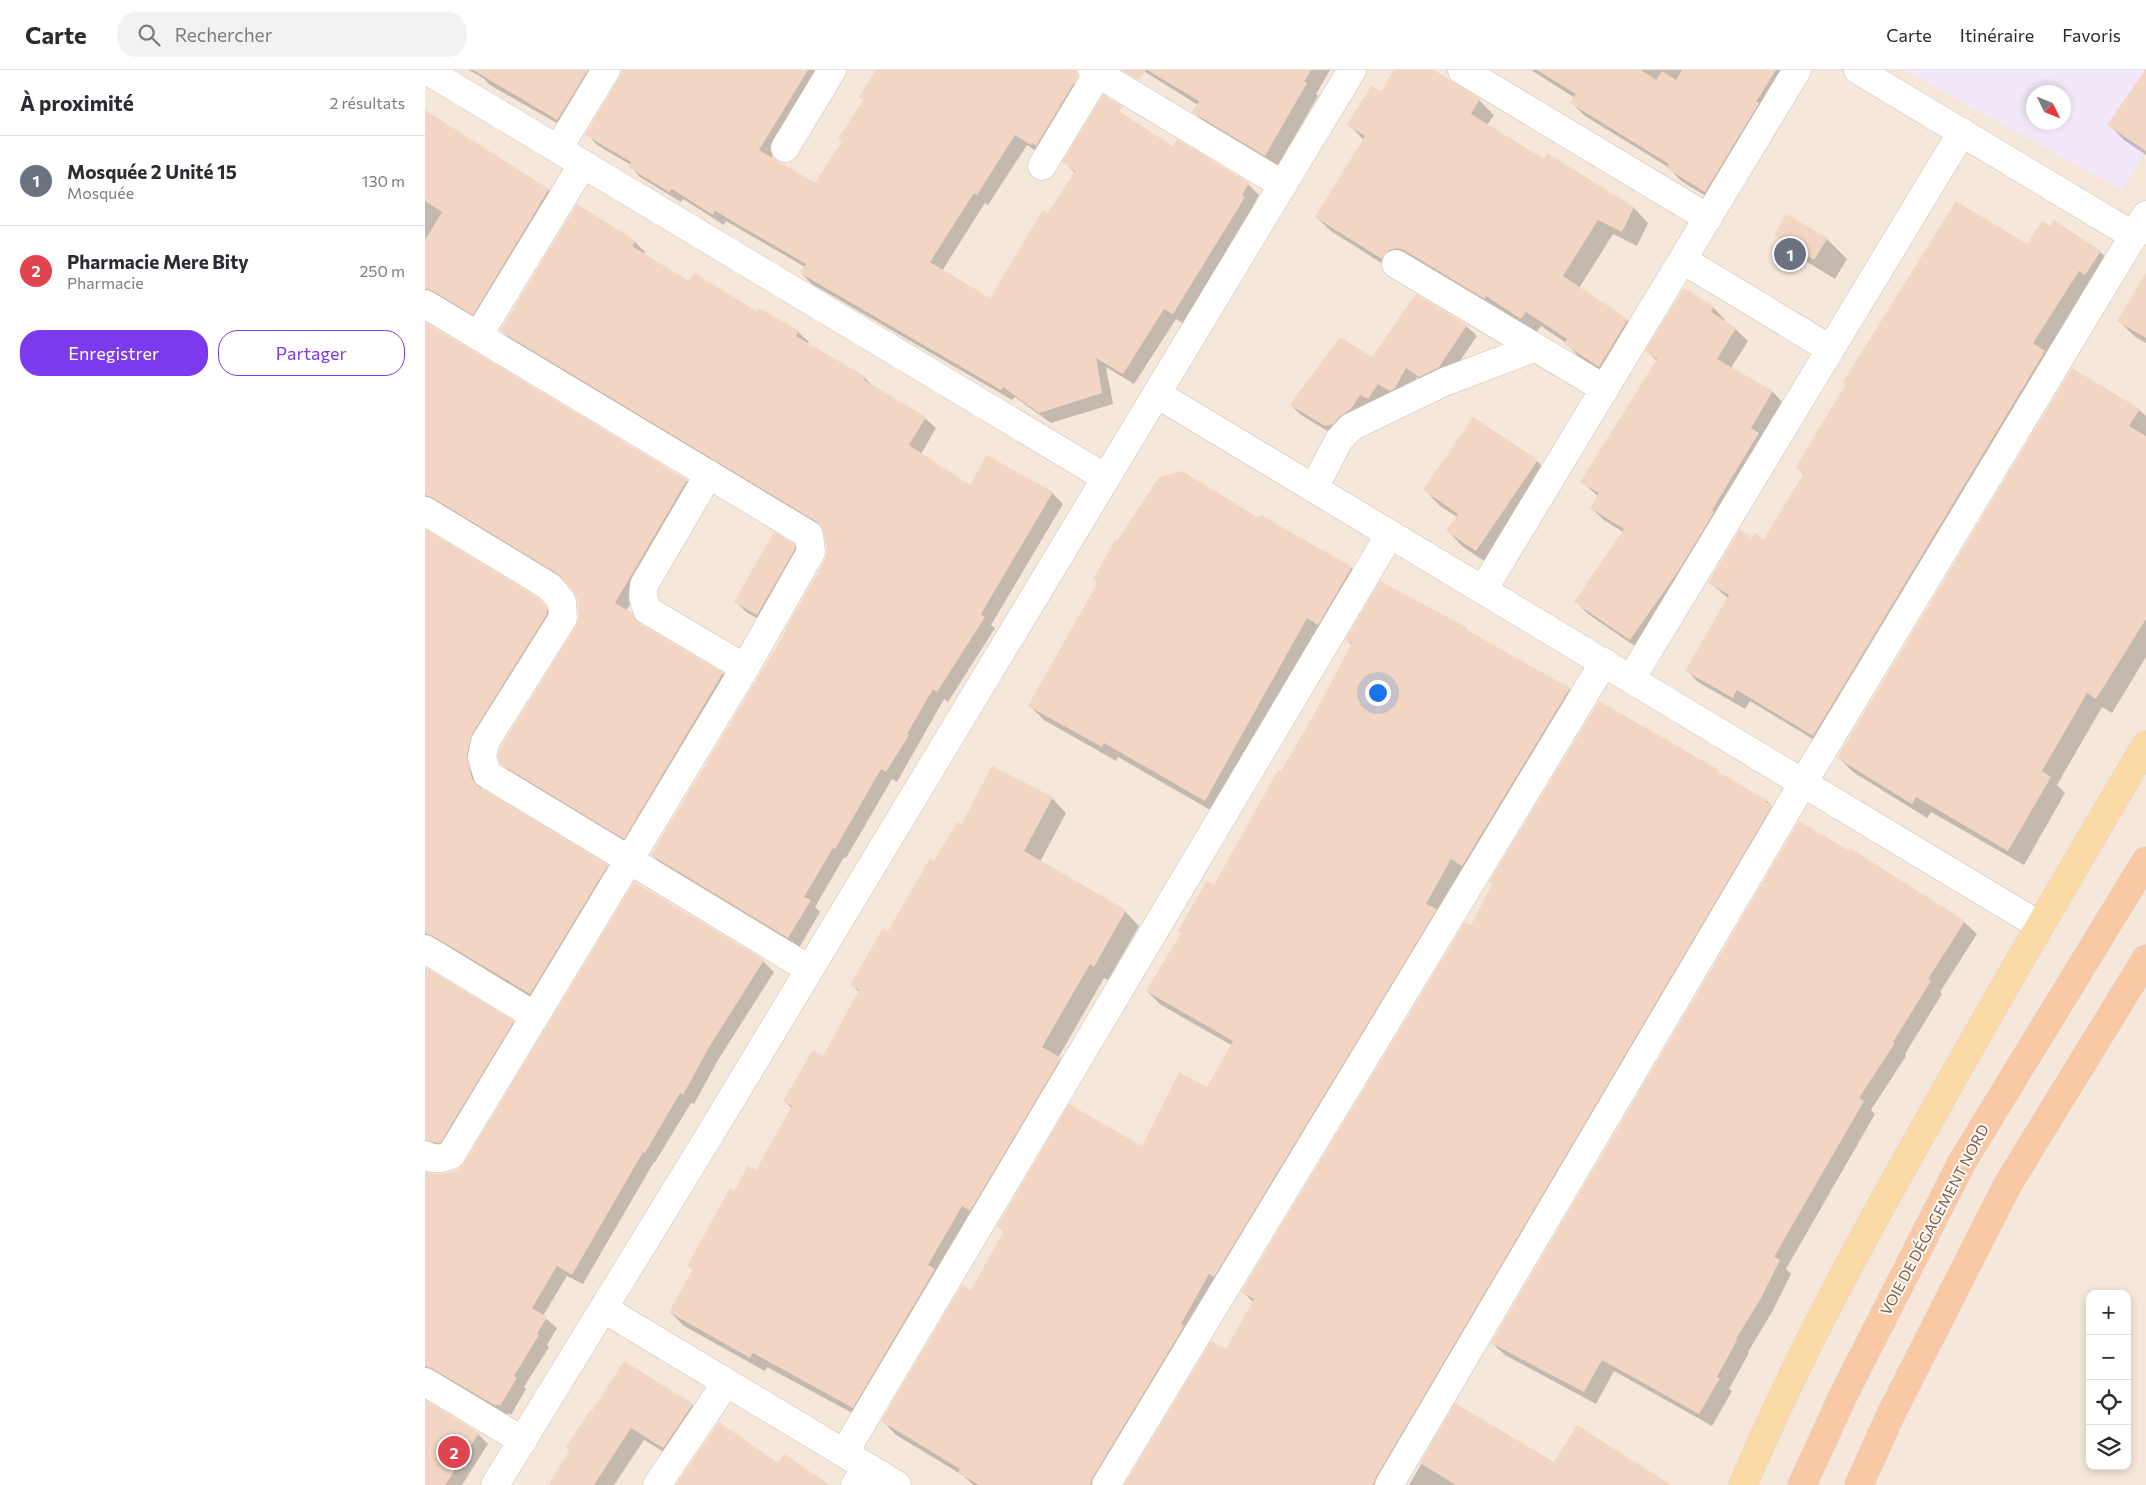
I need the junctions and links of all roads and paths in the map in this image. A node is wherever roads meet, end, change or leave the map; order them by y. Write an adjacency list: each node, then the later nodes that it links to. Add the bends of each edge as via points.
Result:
1 (427, 70): 11 (street)
2 (606, 70): 11 (street)
3 (832, 70): 10 (street)
4 (1352, 70): 14 (street)
5 (1462, 70): 15 (street)
6 (1797, 70): 15 (street)
7 (1858, 70): 9 (street)
8 (1096, 71): 13 (street); 14 (street)
9 (1961, 132): 16 (street); 22 (street)
10 (785, 148)
11 (559, 149): 12 (street)
12 (583, 164): 20 (street); 26 (street)
13 (1042, 166)
14 (1283, 185): 24 (street)
15 (1708, 218): 17 (street)
16 (2140, 226): 35 (street)
17 (1683, 260): 22 (street); 23 (street)
18 (1396, 264): 21 (street)
19 (425, 304): 20 (street)
20 (479, 336): 25 (street)
21 (1534, 348): 23 (street); 27 (street, via 1444,382 1351,427 1339,440)
22 (1830, 349): 33 (street)
23 (1605, 389): 30 (street)
24 (1157, 394): 26 (street); 27 (street)
25 (709, 474): 32 (street, via 809,535 811,543 811,552); 32 (street, via 644,585 643,597 647,610)
26 (1106, 478): 41 (street)
27 (1314, 488): 29 (street)
28 (425, 511): 36 (street, via 550,587 561,602 563,618 485,742 482,757 487,774)
29 (1390, 534): 30 (street); 48 (street)
30 (1483, 590): 31 (street)
31 (1604, 662): 33 (street); 53 (street)
32 (745, 668): 36 (street)
33 (1631, 679): 35 (street)
34 (2146, 744): 38 (main road)
35 (1803, 782): 38 (street); 54 (street)
36 (629, 861): 41 (street); 42 (street)
37 (2146, 861): 56 (highway, VOIE DE DÉGAGEMENT NORD, via 1962,1162 1843,1396)
38 (2039, 925): 55 (main road, via 1860,1242 1774,1411)
39 (425, 949): 42 (street)
40 (2146, 959): 57 (highway, via 2008,1184 1891,1414)
41 (809, 969): 44 (street)
42 (535, 1016): 43 (street, via 451,1154 441,1159)
43 (425, 1155)
44 (604, 1309): 46 (street); 47 (street)
45 (425, 1382): 47 (street)
46 (726, 1382): 48 (street); 51 (street)
47 (523, 1441): 50 (street)
48 (844, 1453): 49 (street)
49 (861, 1476): 52 (street)
50 (495, 1485)
51 (657, 1485)
52 (897, 1485)
53 (1106, 1485)
54 (1389, 1485)
55 (1743, 1485)
56 (1802, 1485)
57 (1859, 1485)

